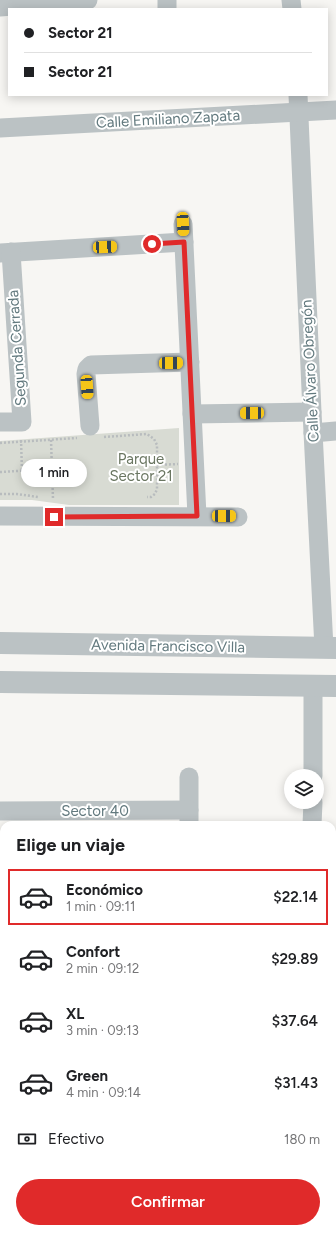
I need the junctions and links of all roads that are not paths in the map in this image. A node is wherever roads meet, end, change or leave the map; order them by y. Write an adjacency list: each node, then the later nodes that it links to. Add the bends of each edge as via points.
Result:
1 (88, 0): 2 (street)
2 (0, 7)
3 (298, 104): 4 (street, Calle Emiliano Zapata); 5 (street, Calle Emiliano Zapata); 8 (street, Calle Álvaro Obregón)
4 (336, 110)
5 (0, 128)
6 (5, 252): 7 (street, via 183,233); 10 (street, Segunda Cerrada, via 22,422)
7 (190, 362): 9 (street); 12 (street, via 91,365 86,374)
8 (312, 412): 9 (street); 13 (street, Calle Álvaro Obregón)
9 (192, 414): 15 (street)
10 (0, 422)
11 (336, 431): 13 (street)
12 (90, 433)
13 (313, 433): 18 (street, Calle Álvaro Obregón)
14 (0, 516): 15 (street, via 56,505)
15 (197, 516): 16 (street)
16 (238, 516)
17 (0, 643): 18 (street, Avenida Francisco Villa)
18 (330, 648)
19 (0, 682): 20 (street)
20 (313, 686): 21 (street); 22 (street)
21 (336, 686)
22 (313, 769)
23 (189, 777): 26 (street, Sector 40)
24 (313, 809): 27 (street)
25 (11, 816): 26 (street, Sector 40)
26 (189, 818)
27 (312, 821)

